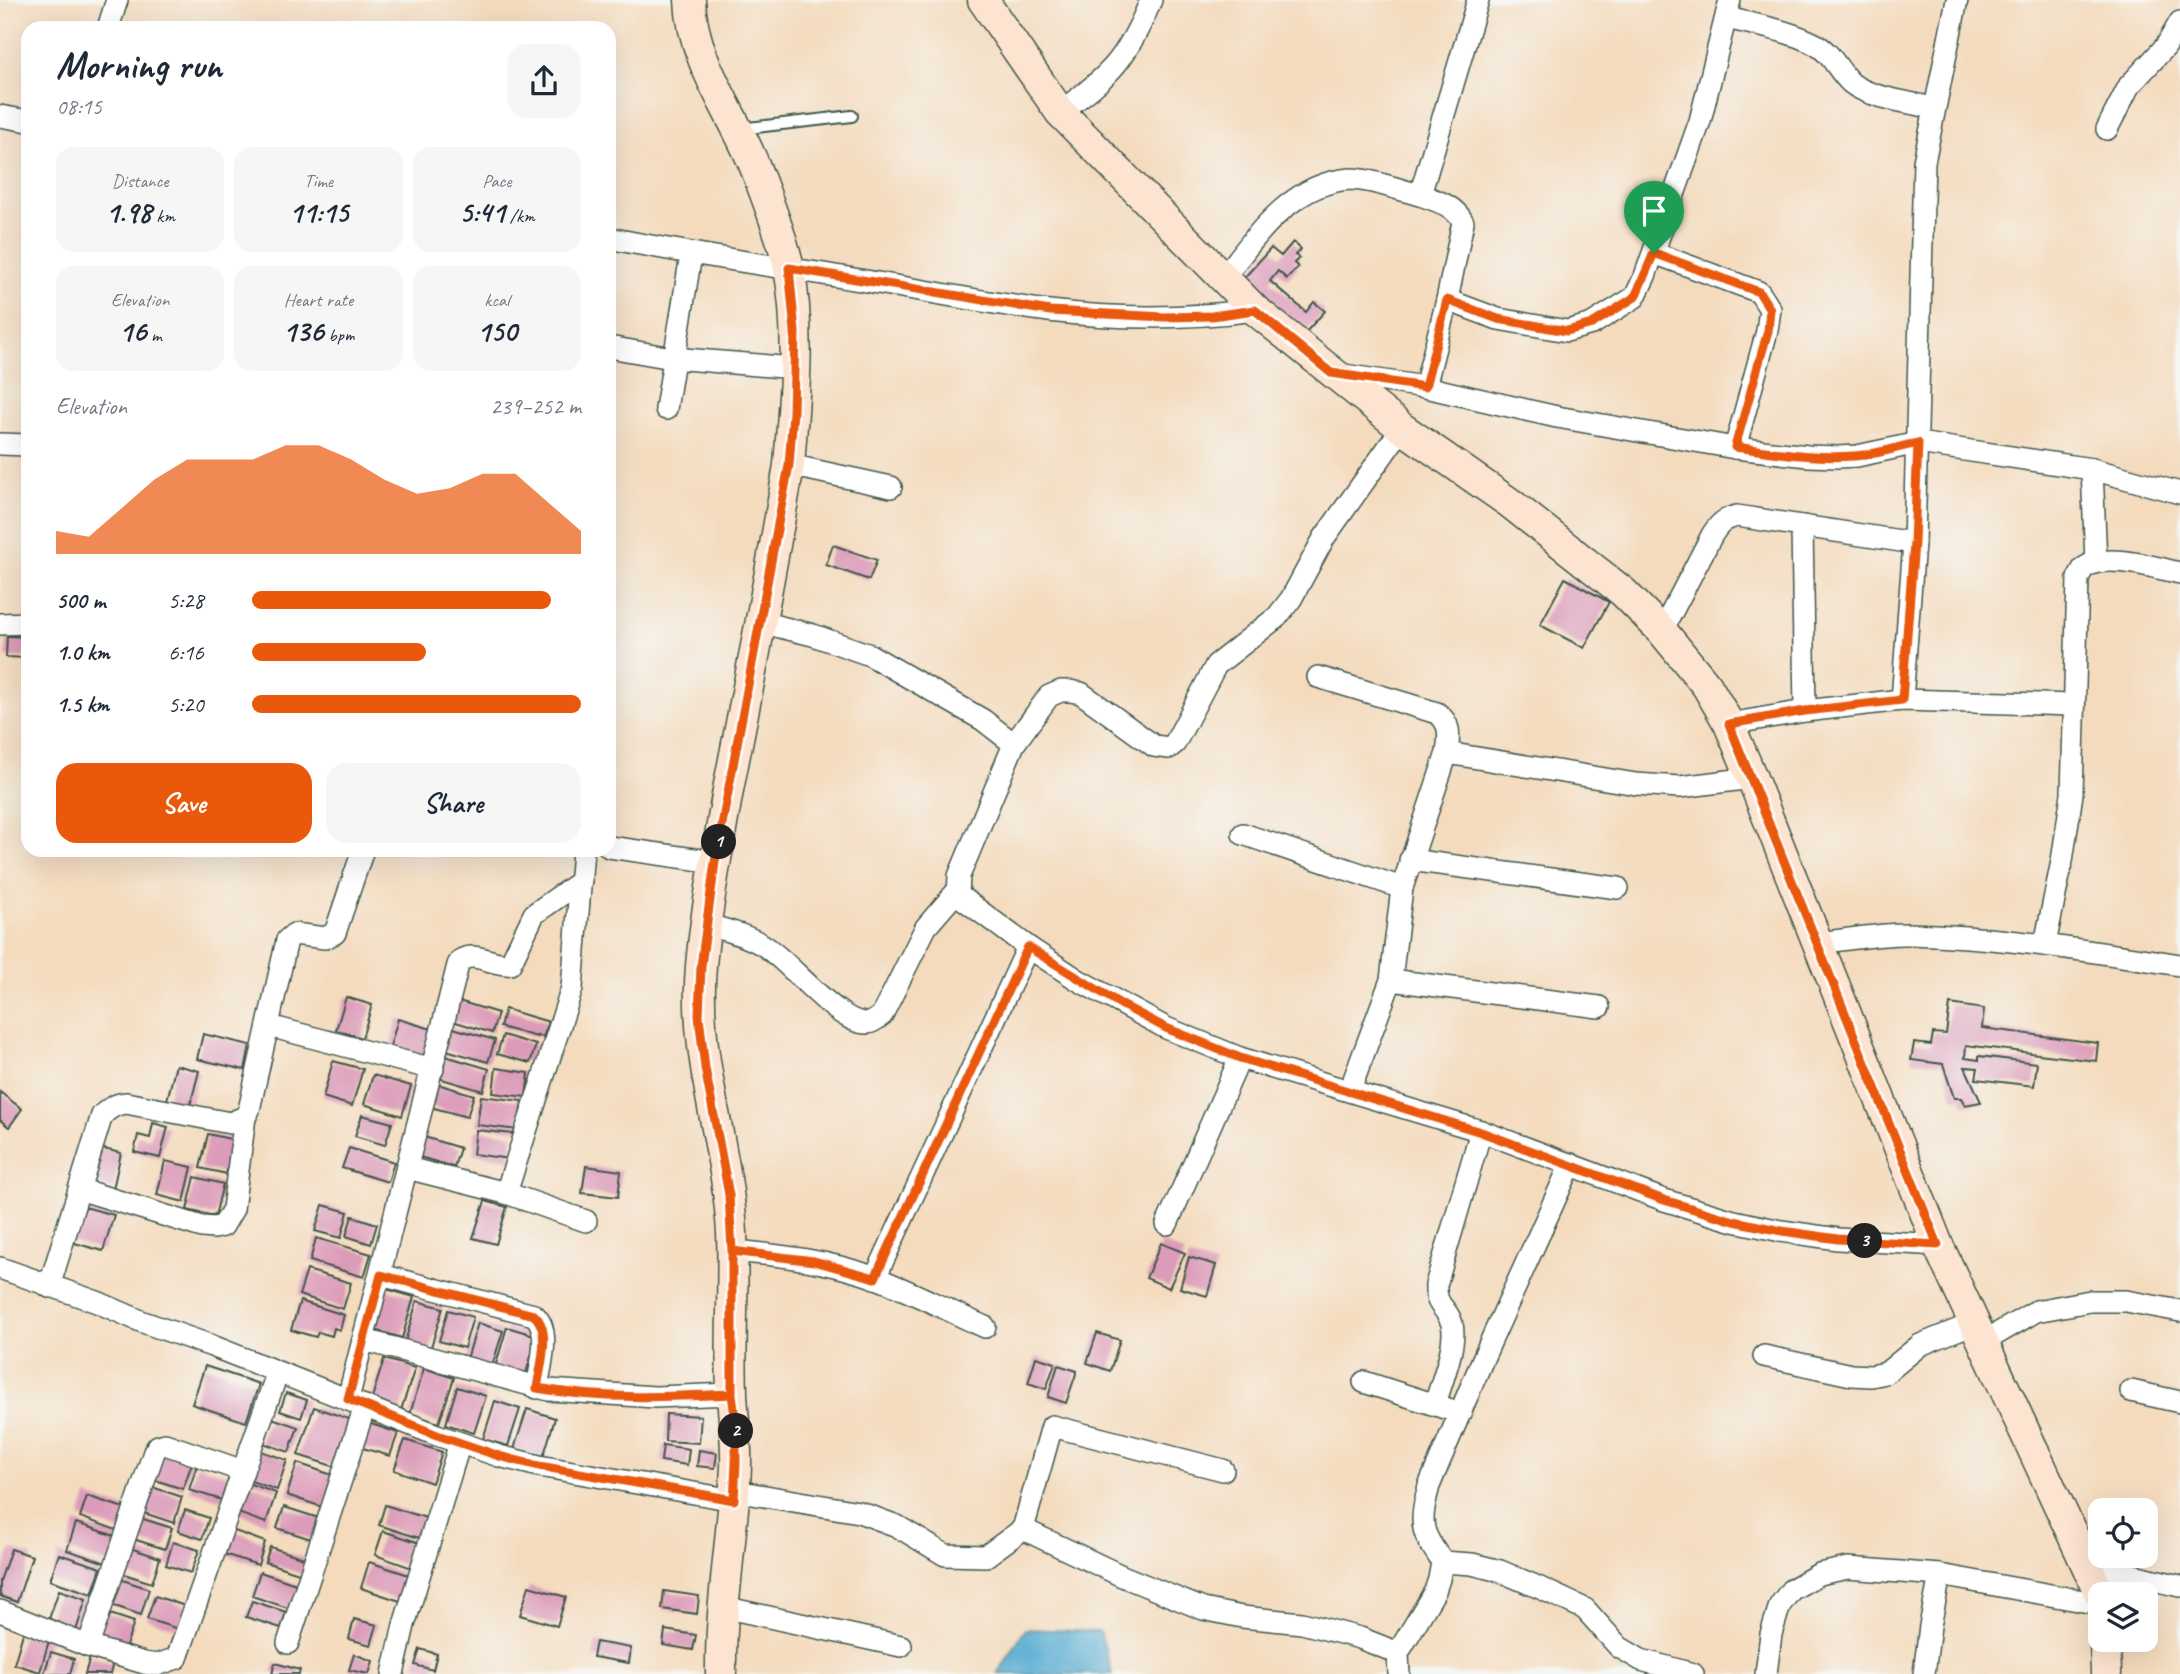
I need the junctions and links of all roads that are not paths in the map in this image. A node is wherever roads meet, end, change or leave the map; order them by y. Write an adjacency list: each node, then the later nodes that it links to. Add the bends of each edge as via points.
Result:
1 (117, 0): 8 (street)
2 (690, 0): 16 (main road, via 692,28 701,55)
3 (983, 0): 11 (main road)
4 (1151, 0): 11 (street, via 1114,69)
5 (1478, 0): 17 (street)
6 (1957, 0): 10 (street)
7 (1729, 9): 10 (street, via 1827,51 1853,85); 19 (street, via 1700,121)
8 (110, 21)
9 (2180, 22): 15 (street, via 2166,46 2129,86)
10 (1933, 108): 32 (street, via 1924,162)
11 (1060, 112): 22 (main road)
12 (0, 116): 14 (street)
13 (852, 116): 16 (lane)
14 (21, 120)
15 (2107, 129)
16 (737, 130): 21 (main road)
17 (1420, 195): 22 (street, via 1354,179 1318,188 1282,209); 23 (street, via 1450,206 1463,222)
18 (616, 239): 20 (street)
19 (1654, 253): 23 (street, via 1635,297 1592,324 1567,331 1508,322); 35 (street, via 1759,292 1770,309)
20 (691, 255): 21 (street); 26 (street)
21 (789, 268): 24 (street, via 1050,311 1164,317); 27 (main road)
22 (1223, 279): 24 (main road)
23 (1447, 300): 29 (street)
24 (1255, 310): 28 (main road)
25 (616, 348): 26 (street)
26 (673, 358): 27 (street); 30 (street)
27 (795, 368): 36 (main road)
28 (1331, 373): 29 (street); 31 (main road)
29 (1425, 387): 35 (street, via 1557,417)
30 (666, 409)
31 (1402, 428): 47 (main road, via 1531,519 1623,592); 53 (street, via 1332,526 1290,600 1277,617 1216,666 1169,748 1154,746 1081,693 1061,691 1049,696)
32 (1918, 443): 35 (street, via 1838,457); 37 (street); 41 (street)
33 (0, 444): 34 (street)
34 (21, 445)
35 (1735, 447)
36 (789, 465): 38 (street); 44 (main road)
37 (2092, 469): 39 (street); 42 (street)
38 (891, 487)
39 (2180, 493)
40 (1802, 526): 41 (street); 47 (street, via 1737,516 1719,524); 51 (street)
41 (1914, 543): 49 (street)
42 (2095, 562): 43 (street); 50 (street, via 2078,578)
43 (2180, 573)
44 (760, 622): 53 (street, via 870,654 983,720); 61 (main road)
45 (21, 624): 46 (street)
46 (0, 625)
47 (1662, 631): 52 (main road, via 1707,686)
48 (1318, 677): 54 (street, via 1437,713 1449,727)
49 (1902, 700): 50 (street); 51 (street)
50 (2073, 705): 68 (street, via 2072,794)
51 (1805, 711): 52 (street)
52 (1729, 724): 55 (main road)
53 (1014, 744): 65 (street, via 959,876)
54 (1447, 753): 55 (street, via 1636,784 1680,786); 60 (street)
55 (1752, 778): 67 (main road)
56 (1243, 834): 63 (street)
57 (616, 848): 61 (street)
58 (361, 857): 73 (street, via 335,933 325,938 294,934 287,940)
59 (583, 857): 62 (street)
60 (1410, 860): 63 (street); 64 (street)
61 (715, 862): 66 (main road)
62 (581, 881): 75 (street, via 534,914 510,964 470,956 461,960); 82 (street, via 570,996)
63 (1402, 888): 71 (street)
64 (1618, 888)
65 (957, 891): 66 (street, via 926,927 882,1015 869,1023 840,1013 763,945); 69 (street)
66 (707, 925): 86 (main road, via 699,1016 709,1098 729,1195)
67 (1816, 943): 68 (street, via 1904,934); 85 (main road)
68 (2045, 944): 70 (street)
69 (1028, 947): 74 (street, via 1122,1005); 89 (street)
70 (2180, 965)
71 (1391, 980): 72 (street); 76 (street)
72 (1599, 1007)
73 (269, 1026): 75 (street); 77 (street)
74 (1240, 1058): 76 (street); 84 (street)
75 (433, 1069): 80 (street)
76 (1350, 1090): 78 (street)
77 (245, 1117): 81 (street, via 220,1122 116,1104 102,1115); 81 (street, via 233,1209 223,1226 202,1227)
78 (1481, 1132): 79 (street); 103 (street, via 1436,1285 1437,1302 1452,1324 1453,1340)
79 (1571, 1164): 85 (street, via 1664,1200 1758,1226 1838,1239); 104 (street)
80 (407, 1168): 82 (street); 88 (street)
81 (79, 1189): 90 (street)
82 (506, 1193): 83 (street)
83 (586, 1221)
84 (1167, 1224)
85 (1938, 1245): 93 (main road)
86 (732, 1251): 89 (street, via 814,1261); 100 (main road)
87 (0, 1268): 90 (street)
88 (381, 1275): 94 (street); 98 (street, via 534,1315 543,1337)
89 (875, 1278): 92 (street)
90 (49, 1287): 96 (street)
91 (2180, 1311): 93 (street, via 2126,1301 2090,1301 2036,1311)
92 (985, 1327)
93 (1979, 1333): 95 (street, via 1920,1345 1885,1373 1871,1376); 111 (main road)
94 (364, 1340): 98 (street); 101 (street)
95 (1764, 1356)
96 (277, 1374): 101 (street); 107 (street)
97 (1364, 1382): 103 (street)
98 (537, 1388): 100 (street, via 655,1398)
99 (2131, 1391): 102 (street)
100 (732, 1394): 108 (main road)
101 (356, 1402): 105 (street); 118 (street)
102 (2180, 1402)
103 (1435, 1404): 104 (street)
104 (1460, 1414): 110 (street, via 1423,1507 1425,1536)
105 (460, 1443): 108 (street, via 539,1466); 123 (street)
106 (1223, 1470): 109 (street, via 1052,1426)
107 (243, 1471): 119 (street, via 177,1657 157,1665); 119 (street, via 165,1444 158,1446)
108 (734, 1496): 109 (street, via 878,1517 945,1555 986,1556); 116 (main road)
109 (1023, 1529): 122 (street, via 1203,1609 1302,1623)
110 (1442, 1562): 122 (street, via 1434,1591); 126 (street, via 1500,1571 1540,1588 1585,1609 1619,1647 1641,1660)
111 (2087, 1564): 113 (main road); 114 (street)
112 (1940, 1575): 115 (street); 127 (street, via 1848,1568 1803,1582 1780,1605); 128 (street)
113 (2095, 1582)
114 (2180, 1586)
115 (2088, 1602)
116 (723, 1607): 120 (street); 124 (main road)
117 (0, 1611): 119 (street)
118 (288, 1643)
119 (88, 1646)
120 (901, 1646)
121 (2105, 1652): 129 (main road)
122 (1398, 1653): 125 (street)
123 (393, 1674)
124 (721, 1674)
125 (1399, 1674)
126 (1693, 1674)
127 (1766, 1674)
128 (1924, 1674)
129 (2106, 1674)

